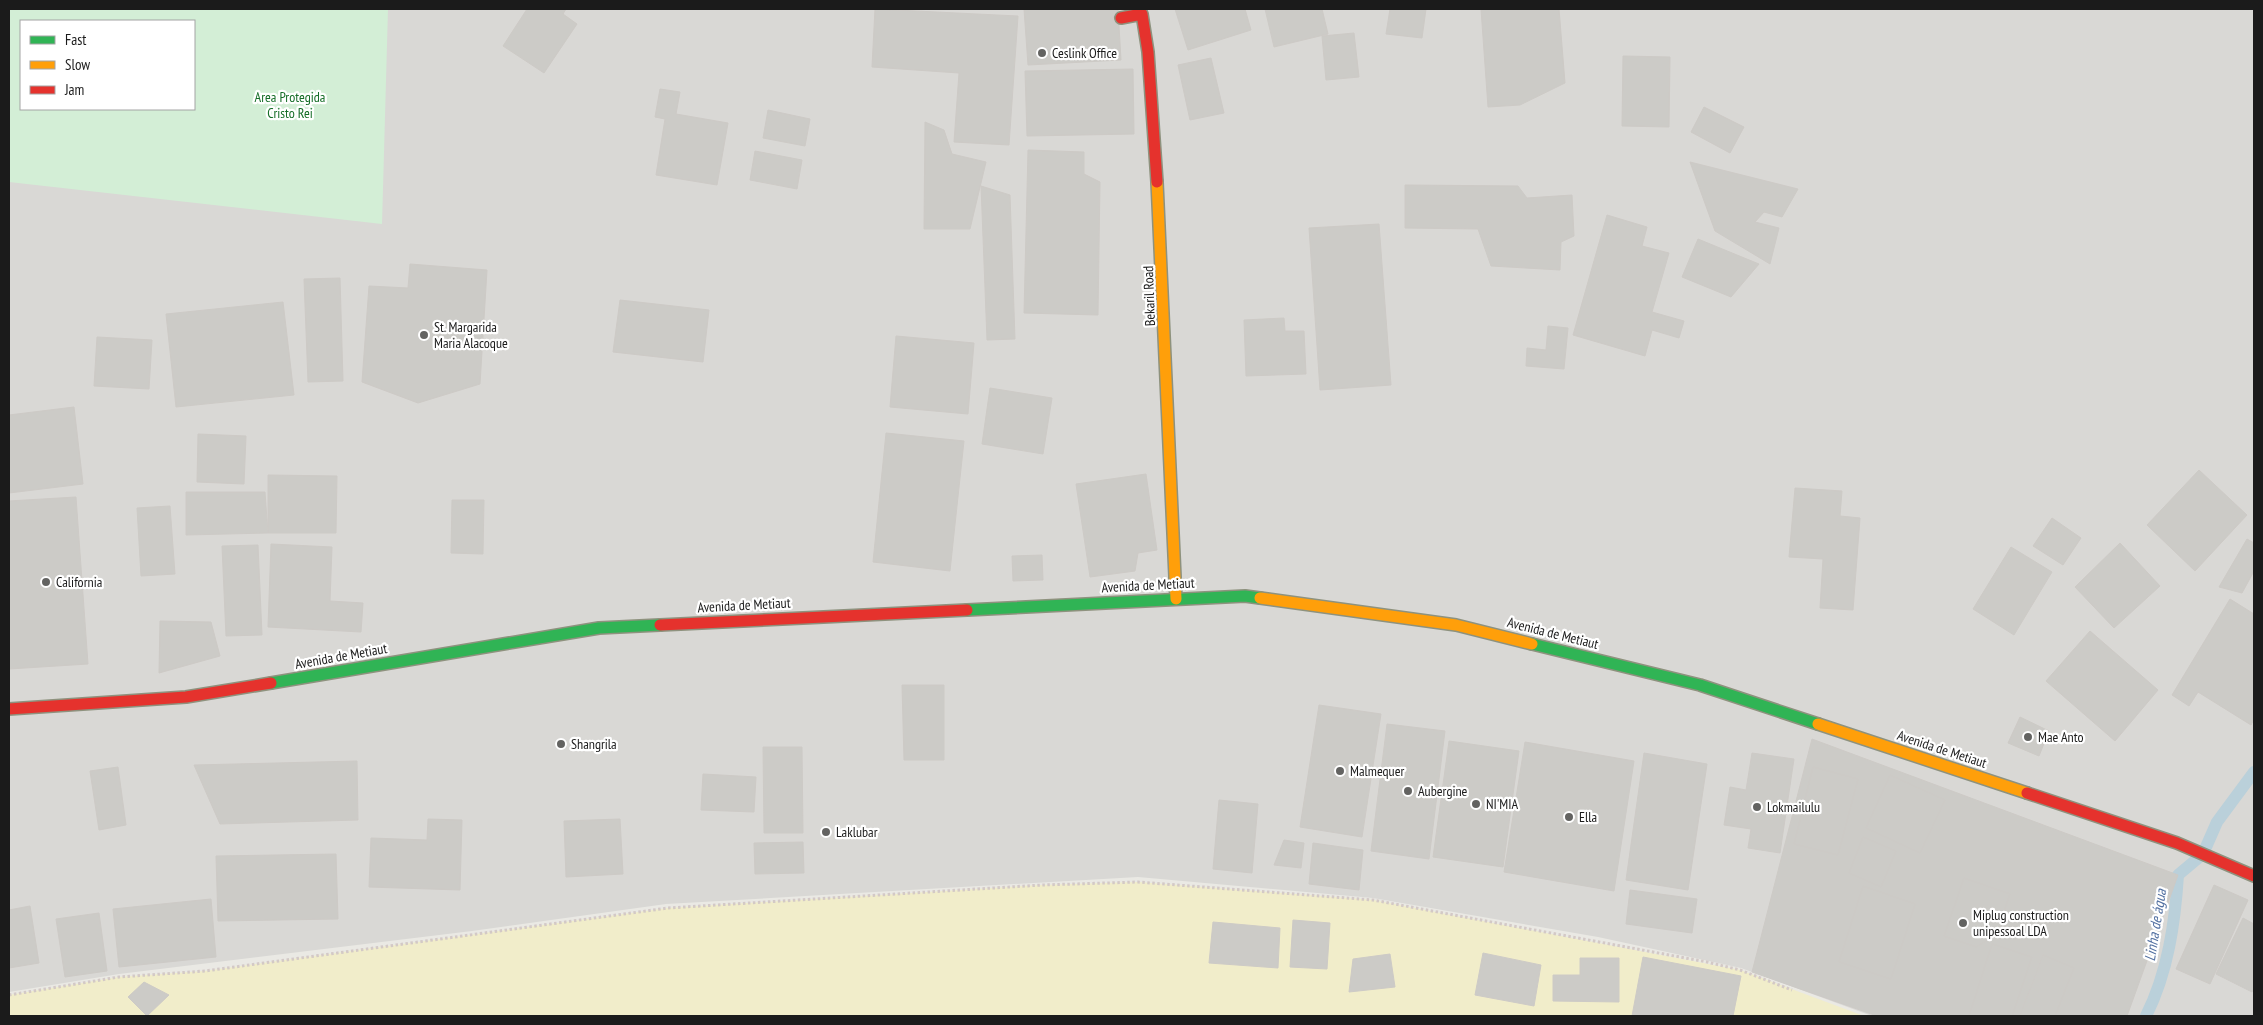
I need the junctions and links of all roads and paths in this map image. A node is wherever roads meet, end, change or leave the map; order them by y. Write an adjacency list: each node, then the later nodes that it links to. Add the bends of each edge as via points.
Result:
1 (1121, 18): 2 (main road, Bekaril Road, via 1142,14 1148,52 1161,236)
2 (1176, 599): 3 (main road, Avenida de Metiaut, via 599,628 186,697); 4 (main road, Avenida de Metiaut, via 1245,596 1456,625 1700,685 2177,842)
3 (9, 709)
4 (2254, 876)
5 (1792, 990): 6 (path, via 1740,970 1707,962 1373,900 1138,882 1015,886 668,908 205,971 119,977)
6 (9, 996)

